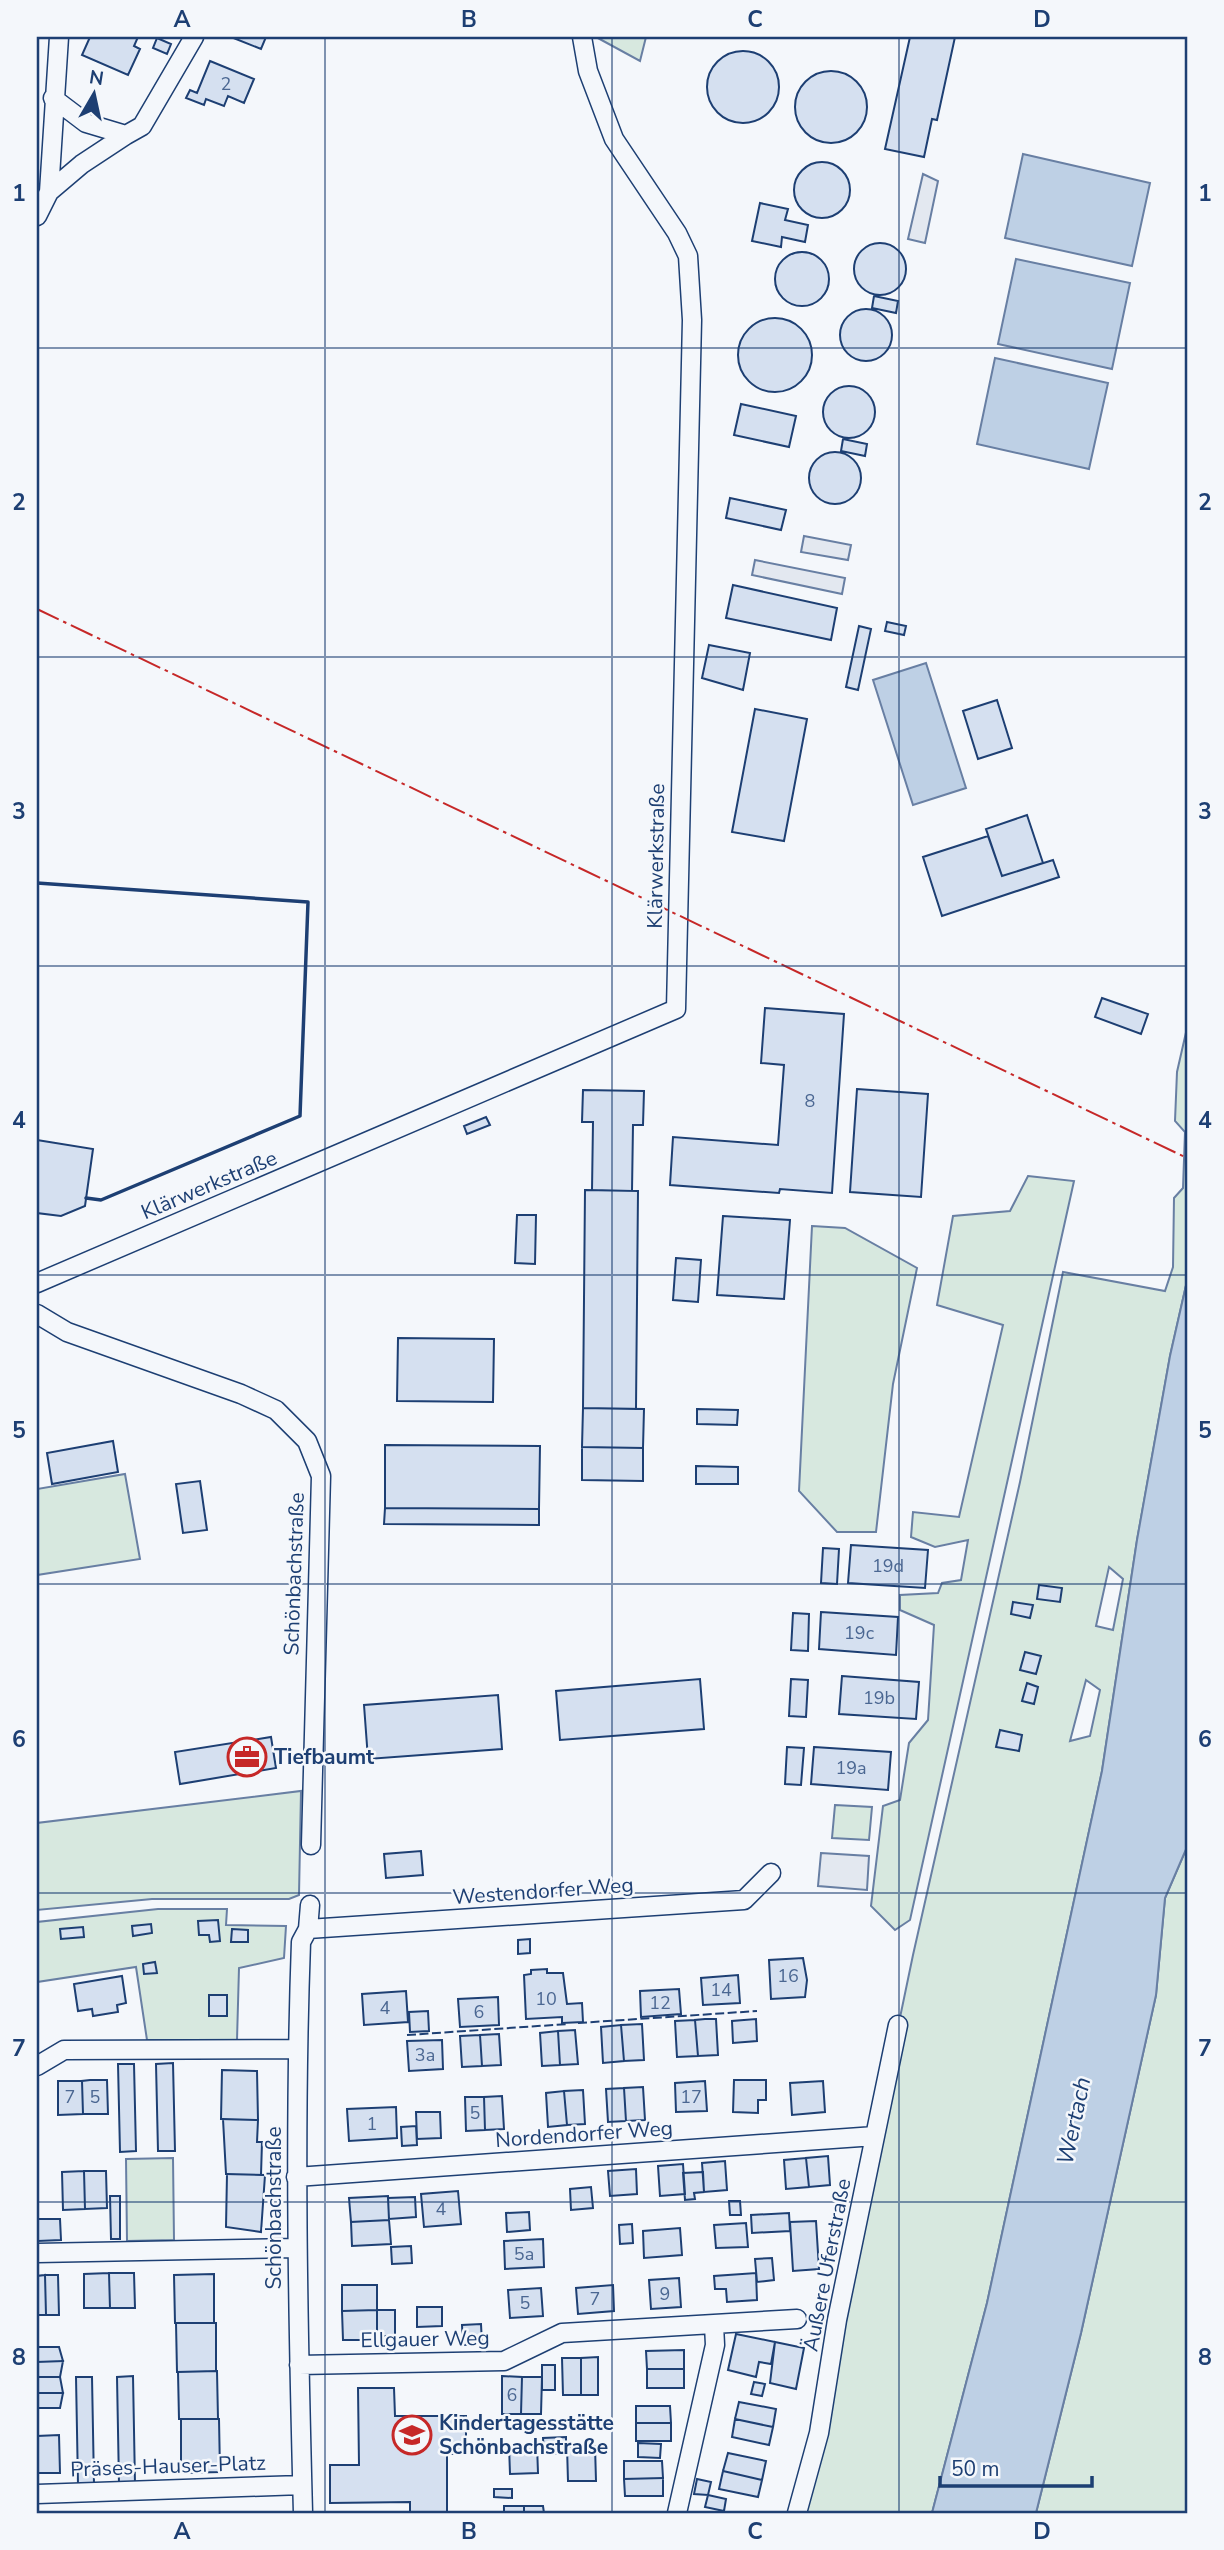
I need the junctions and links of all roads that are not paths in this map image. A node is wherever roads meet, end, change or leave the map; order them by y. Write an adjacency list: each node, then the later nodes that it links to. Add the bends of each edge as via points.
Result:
1 (59, 37): 4 (street)
2 (194, 37): 5 (street, via 142,126)
3 (582, 37): 8 (street, Klärwerkstraße, via 588,71 614,139 688,256 692,320 676,1009)
4 (53, 98): 5 (street, via 86,123); 6 (street)
5 (126, 135): 6 (street)
6 (49, 192): 7 (street)
7 (37, 216)
8 (37, 1283)
9 (37, 1314): 10 (street, Schönbachstraße, via 67,1332 241,1394 275,1410 307,1441 321,1476)
10 (311, 1845)
11 (771, 1874): 13 (street, Westendorfer Weg, via 744,1900)
12 (310, 1905): 13 (street, Schönbachstraße)
13 (308, 1929): 15 (street, Schönbachstraße, via 301,1942)
14 (898, 2025): 17 (street, Äußere Uferstraße)
15 (297, 2049): 16 (street, via 64,2050); 18 (street, Schönbachstraße)
16 (37, 2066)
17 (875, 2136): 18 (street, Nordendorfer Weg); 28 (street, Äußere Uferstraße, via 819,2433)
18 (296, 2177): 19 (street, Schönbachstraße)
19 (295, 2248): 20 (street); 23 (street, Schönbachstraße)
20 (37, 2253)
21 (797, 2319): 22 (street, Ellgauer Weg)
22 (714, 2325): 23 (street, Ellgauer Weg, via 562,2333 505,2361); 27 (street, via 715,2345)
23 (299, 2365): 24 (street, Schönbachstraße)
24 (302, 2485): 25 (street, Präses-Hauser-Platz); 26 (street, Schönbachstraße)
25 (37, 2494)
26 (303, 2513)
27 (677, 2513)
28 (797, 2513)

